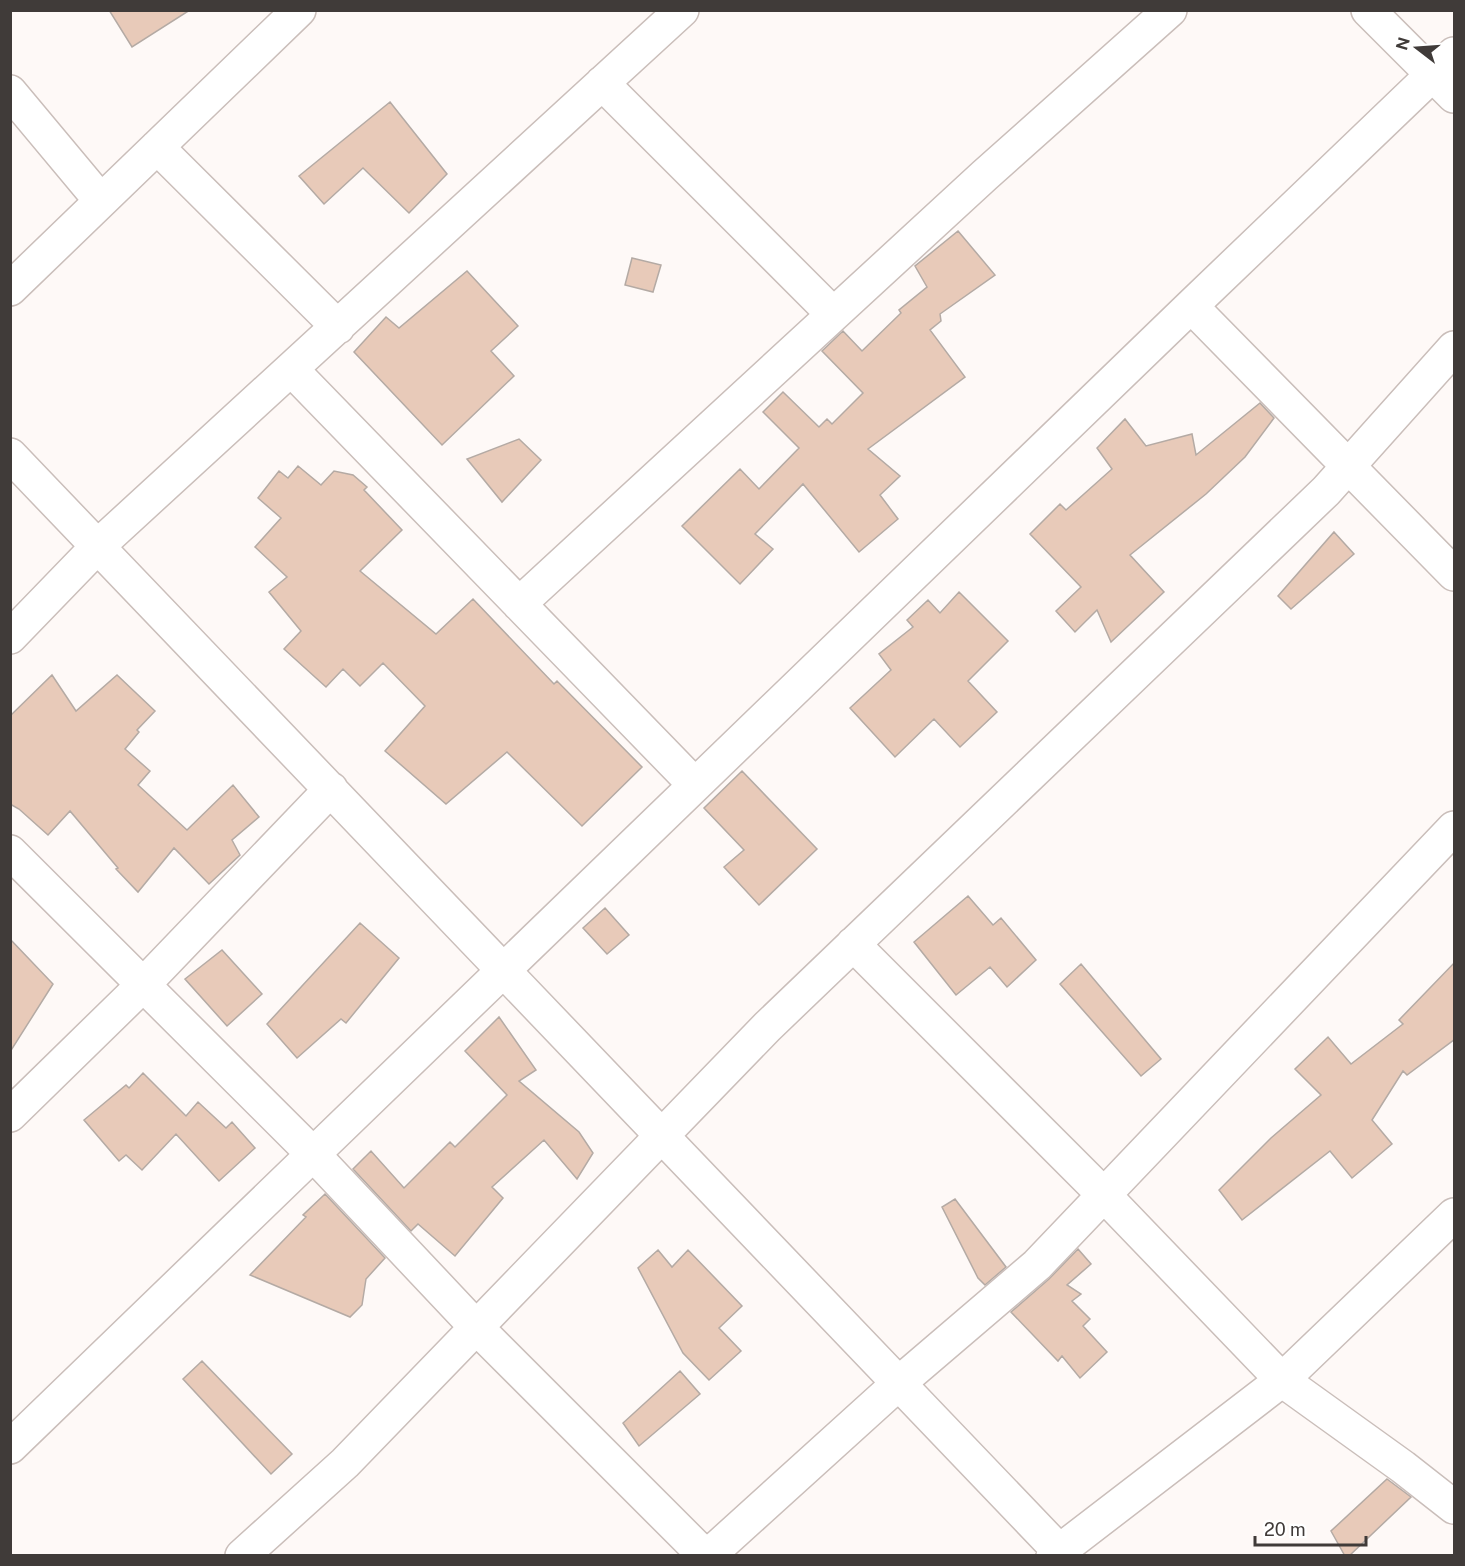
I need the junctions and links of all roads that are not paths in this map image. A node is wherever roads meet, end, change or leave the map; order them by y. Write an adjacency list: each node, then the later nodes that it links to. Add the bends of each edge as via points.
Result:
1 (298, 10): 8 (street)
2 (682, 10): 6 (street)
3 (1170, 10): 12 (street)
4 (1368, 10): 5 (street)
5 (1447, 75): 11 (street)
6 (602, 83): 12 (street); 13 (street)
7 (10, 92): 9 (street)
8 (158, 147): 9 (street); 13 (street)
9 (101, 201): 10 (street)
10 (10, 289)
11 (1191, 306): 17 (street); 22 (street)
12 (833, 314): 20 (street)
13 (338, 327): 15 (street)
14 (1455, 348): 17 (street)
15 (291, 369): 18 (street); 20 (street)
16 (10, 455): 18 (street)
17 (1348, 466): 19 (street); 26 (street)
18 (98, 546): 21 (street); 23 (street)
19 (1455, 574)
20 (519, 604): 22 (street)
21 (10, 637)
22 (695, 785): 27 (street)
23 (331, 789): 27 (street); 28 (street)
24 (1455, 828): 32 (street)
25 (10, 852): 28 (street)
26 (853, 944): 30 (street); 32 (street)
27 (504, 970): 30 (street); 31 (street)
28 (143, 985): 29 (street); 31 (street)
29 (10, 1115)
30 (662, 1135): 34 (street); 36 (street)
31 (313, 1154): 34 (street); 37 (street)
32 (1104, 1195): 35 (street); 36 (street, via 1037,1265)
33 (1455, 1215): 35 (street)
34 (476, 1327): 40 (street, via 345,1462); 41 (street)
35 (1282, 1380): 38 (street); 39 (street)
36 (899, 1383): 39 (street); 41 (street)
37 (10, 1447)
38 (1455, 1507)
39 (1059, 1554)
40 (242, 1556)
41 (706, 1556)

